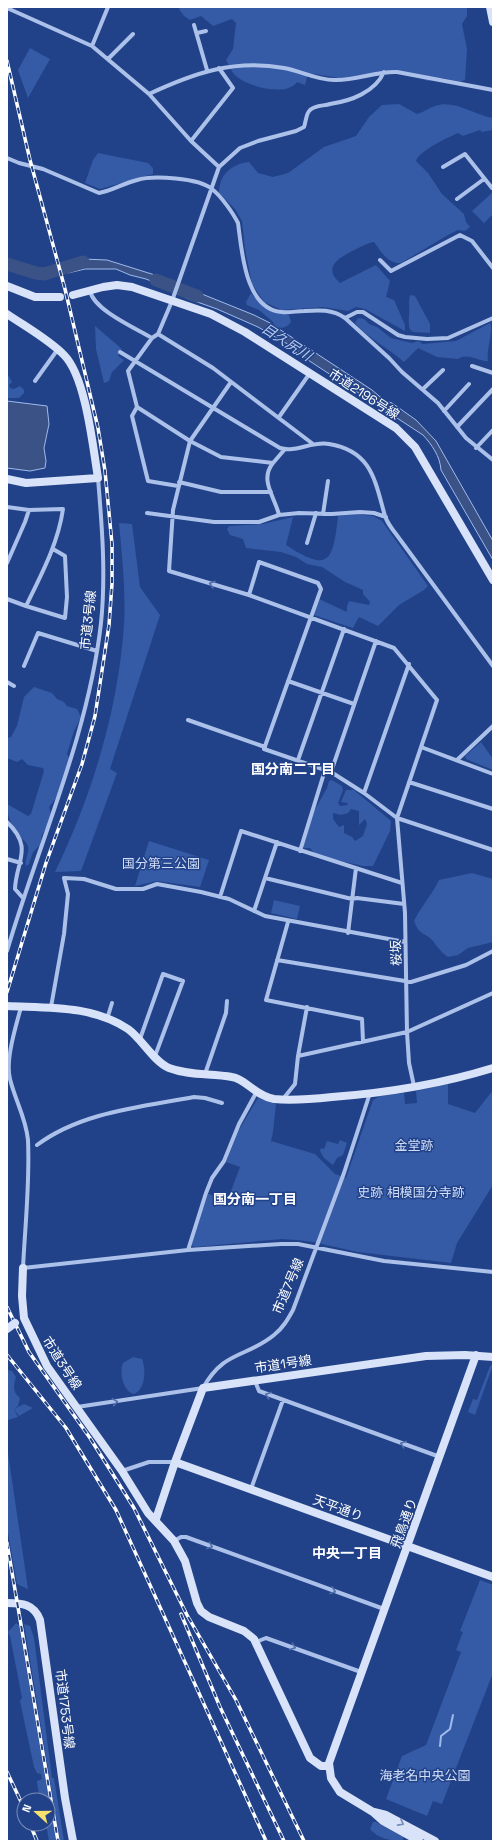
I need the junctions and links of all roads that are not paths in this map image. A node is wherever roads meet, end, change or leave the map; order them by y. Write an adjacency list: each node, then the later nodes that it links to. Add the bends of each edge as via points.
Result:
1 (108, 7): 9 (street)
2 (490, 7): 4 (street)
3 (7, 8): 9 (street)
4 (493, 22)
5 (194, 25): 7 (street)
6 (206, 31): 7 (street)
7 (197, 33): 12 (street)
8 (133, 34): 10 (street)
9 (92, 46): 10 (street)
10 (108, 59): 15 (street)
11 (219, 68): 12 (street); 13 (street, via 237,65 283,68 334,80); 16 (street, via 233,88)
12 (207, 70): 15 (street)
13 (384, 72): 14 (street, via 397,72); 18 (street, via 379,82 356,97 314,107 308,111 304,127 240,148)
14 (493, 90)
15 (149, 94): 16 (street)
16 (191, 141): 18 (street)
17 (7, 158): 22 (street, via 43,169 99,193 138,179 153,177 190,180)
18 (219, 167): 22 (street)
19 (443, 168): 20 (street, via 465,154)
20 (484, 179): 21 (street); 23 (street)
21 (493, 187)
22 (212, 188): 30 (street); 32 (street, via 234,214 238,223 249,282 263,304 282,312 324,310)
23 (458, 199)
24 (380, 260): 25 (street, via 392,271 460,234 472,241)
25 (493, 268)
26 (7, 286): 29 (street, via 35,297)
27 (90, 291): 28 (street, 市道2196号線); 30 (street, 市道2196号線, via 117,285); 35 (street, via 94,301)
28 (73, 295)
29 (60, 297)
30 (173, 298): 34 (street); 41 (street, 市道2196号線, via 245,332)
31 (7, 314): 36 (street, 市道3号線)
32 (345, 318): 33 (street, via 363,312 405,337 432,339 448,338); 47 (street)
33 (493, 318)
34 (158, 334): 35 (street); 44 (street)
35 (152, 338): 38 (street)
36 (58, 349): 43 (street); 60 (street, 市道3号線, via 69,361 82,393)
37 (120, 352): 38 (street)
38 (135, 362): 48 (street, via 128,371); 49 (street)
39 (472, 366): 42 (street)
40 (443, 370): 47 (street)
41 (310, 373): 51 (street); 76 (street, 市道2196号線, via 396,428 415,447)
42 (493, 373)
43 (35, 380)
44 (231, 382): 49 (street); 51 (street)
45 (469, 384): 50 (street)
46 (493, 388): 52 (street)
47 (423, 389): 50 (street)
48 (137, 407): 54 (street); 63 (street, via 132,416 148,481)
49 (213, 408): 54 (street); 57 (street)
50 (444, 411): 52 (street)
51 (279, 417): 55 (street)
52 (456, 428): 56 (street)
53 (493, 430): 56 (street)
54 (190, 441): 59 (street, via 221,457); 63 (street)
55 (313, 444): 57 (street); 72 (street, via 342,447 363,460 376,479)
56 (476, 448): 58 (street)
57 (285, 449): 59 (street)
58 (493, 460)
59 (273, 463): 64 (street, via 268,469 266,479)
60 (98, 478): 61 (street, via 26,483); 83 (street, 市道3号線, via 104,572)
61 (7, 479)
62 (328, 481): 69 (street)
63 (179, 484): 64 (street, via 221,492); 71 (street)
64 (271, 492): 70 (street)
65 (7, 507): 66 (street)
66 (29, 510): 74 (street, via 64,509); 75 (street)
67 (147, 513): 71 (street)
68 (316, 513): 69 (street); 70 (street); 73 (street)
69 (323, 514): 72 (street, via 360,512)
70 (279, 515): 71 (street, via 259,522 214,522)
71 (173, 516): 77 (street, one-way to 71, via 169,571)
72 (386, 517): 86 (street)
73 (307, 543)
74 (53, 549): 79 (street); 79 (street, via 65,556 65,618)
75 (7, 563)
76 (493, 580)
77 (249, 595): 80 (street); 80 (street, via 259,562 318,583 322,589)
78 (7, 599): 79 (street)
79 (26, 606)
80 (311, 616): 81 (street); 87 (street)
81 (344, 629): 82 (street); 90 (street)
82 (376, 641): 84 (street, via 394,648); 91 (street)
83 (97, 651): 85 (street, via 38,633); 115 (street, 市道3号線, via 87,703 69,765)
84 (409, 664): 95 (street, via 437,700); 102 (street)
85 (24, 666)
86 (493, 666)
87 (288, 681): 90 (street); 94 (street)
88 (7, 682): 89 (street)
89 (14, 686)
90 (322, 692): 91 (street); 96 (street)
91 (354, 704): 99 (street)
92 (188, 720): 94 (street)
93 (493, 726): 97 (street)
94 (265, 747): 96 (street, via 264,749)
95 (422, 747): 97 (street); 101 (street)
96 (298, 760): 98 (street)
97 (457, 760): 100 (street)
98 (325, 770): 99 (street); 108 (street)
99 (331, 772): 102 (street)
100 (493, 774)
101 (409, 782): 103 (street); 104 (street)
102 (364, 793): 104 (street)
103 (493, 809)
104 (397, 818): 107 (street); 113 (street, 桜坂)
105 (7, 822): 110 (street, via 20,842 23,851)
106 (277, 842): 108 (street); 112 (street); 114 (street, via 241,831)
107 (493, 850)
108 (300, 851): 111 (street)
109 (7, 858): 110 (street)
110 (21, 863): 115 (street, via 15,889)
111 (356, 868): 113 (street); 116 (street)
112 (265, 878): 116 (street); 118 (street)
113 (402, 883): 117 (street, 桜坂)
114 (220, 897): 118 (street); 131 (street, via 157,884 143,889 116,889 84,879 64,878 68,894 64,934)
115 (23, 898): 122 (street, 市道3号線)
116 (352, 899): 117 (street); 120 (street)
117 (404, 904): 121 (street, 桜坂)
118 (254, 911): 119 (street, via 259,915)
119 (288, 922): 120 (street); 124 (street)
120 (348, 933): 121 (street)
121 (405, 942): 125 (street, 桜坂)
122 (7, 951)
123 (493, 951): 125 (street, via 466,965)
124 (277, 960): 125 (street); 132 (street, via 266,1000)
125 (407, 982): 134 (street, 桜坂)
126 (493, 993): 134 (street)
127 (227, 1001): 140 (street, via 226,1014)
128 (112, 1003): 133 (street)
129 (7, 1006): 130 (street)
130 (21, 1006): 131 (street); 149 (street, 市道3号線, via 9,1067 11,1082 23,1112 28,1140)
131 (51, 1007): 133 (street, via 76,1010)
132 (307, 1007): 136 (street, via 362,1019); 138 (street)
133 (107, 1019): 135 (street)
134 (407, 1032): 136 (street); 141 (street, 桜坂, via 409,1063)
135 (140, 1039): 137 (street); 137 (street, via 163,974 183,981)
136 (363, 1041): 138 (street)
137 (154, 1056): 140 (street, via 167,1067 188,1074)
138 (298, 1056): 144 (street, via 295,1084)
139 (493, 1068): 141 (street)
140 (204, 1074): 142 (street, via 234,1077)
141 (414, 1086): 143 (street)
142 (256, 1093): 144 (street); 148 (street, via 239,1124 224,1161 208,1187)
143 (370, 1093): 144 (street); 147 (street, 市道7号線, via 347,1166)
144 (282, 1100)
145 (222, 1103): 146 (street, via 194,1097 96,1117 62,1128)
146 (37, 1145)
147 (316, 1248): 148 (street, via 281,1244); 150 (street, via 384,1261); 156 (street, 市道7号線, via 293,1310 284,1325 274,1335 217,1368)
148 (188, 1250): 149 (street)
149 (23, 1268): 151 (street, 市道3号線)
150 (493, 1272)
151 (24, 1318): 152 (street, bridge); 158 (street, 市道3号線, via 47,1366)
152 (7, 1330)
153 (476, 1355): 154 (street, 市道1号線); 155 (street, 市道1号線, via 426,1356); 159 (street, 飛鳥通り)
154 (493, 1357)
155 (255, 1381): 156 (street, 市道1号線); 157 (street, one-way to 155, via 259,1391)
156 (203, 1388): 158 (street, 市道1号線, one-way to 156); 160 (street, 市道7号線)
157 (283, 1400): 159 (street, one-way to 157); 162 (street)
158 (77, 1407): 161 (street, 市道3号線)
159 (440, 1457): 165 (street, 飛鳥通り)
160 (175, 1462): 161 (street, via 149,1462); 162 (street, 天平通り); 163 (street, 市道7号線)
161 (122, 1471): 163 (street, 市道3号線, via 148,1512)
162 (251, 1489): 165 (street, 天平通り)
163 (156, 1519): 164 (street, 市道3号線)
164 (174, 1541): 168 (street, one-way to 168, via 186,1537); 169 (street, 市道3号線, via 185,1560 199,1607 206,1615 248,1633)
165 (408, 1546): 166 (street, 天平通り); 168 (street, 飛鳥通り)
166 (493, 1578)
167 (7, 1603): 173 (street, 市道1753号線, via 22,1603 29,1606 40,1620)
168 (384, 1610): 170 (street, 飛鳥通り)
169 (256, 1642): 170 (street, one-way to 170, via 266,1638); 171 (street, via 310,1758 321,1766)
170 (361, 1672): 171 (street, 飛鳥通り)
171 (329, 1766): 172 (street, via 333,1781 340,1792)
172 (374, 1812): 174 (street, via 383,1821); 175 (street, one-way to 175, via 386,1815)
173 (73, 1841)
174 (419, 1841)
175 (435, 1841)

